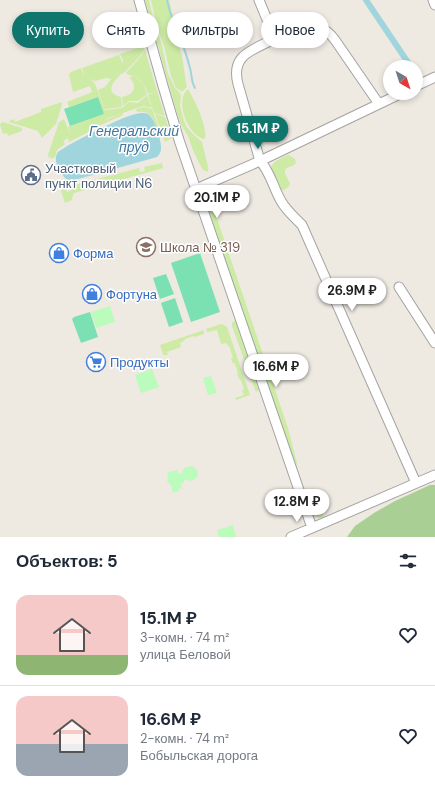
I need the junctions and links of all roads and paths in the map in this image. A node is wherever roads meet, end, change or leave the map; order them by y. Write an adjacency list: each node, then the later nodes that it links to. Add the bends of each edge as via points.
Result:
1 (139, 0): 13 (street)
2 (259, 0): 5 (street)
3 (433, 0): 4 (street)
4 (435, 5)
5 (264, 12)
6 (329, 32): 11 (street)
7 (261, 46): 12 (street, via 246,53 239,62 236,73)
8 (435, 77): 9 (street)
9 (423, 83)
10 (387, 100): 11 (street)
11 (379, 104): 12 (street)
12 (260, 161): 13 (street); 17 (street, via 265,166 284,207 302,225)
13 (196, 189): 18 (street)
14 (399, 287): 15 (street)
15 (435, 343)
16 (435, 475): 17 (street)
17 (416, 483): 18 (street)
18 (312, 528): 19 (street)
19 (290, 537)

